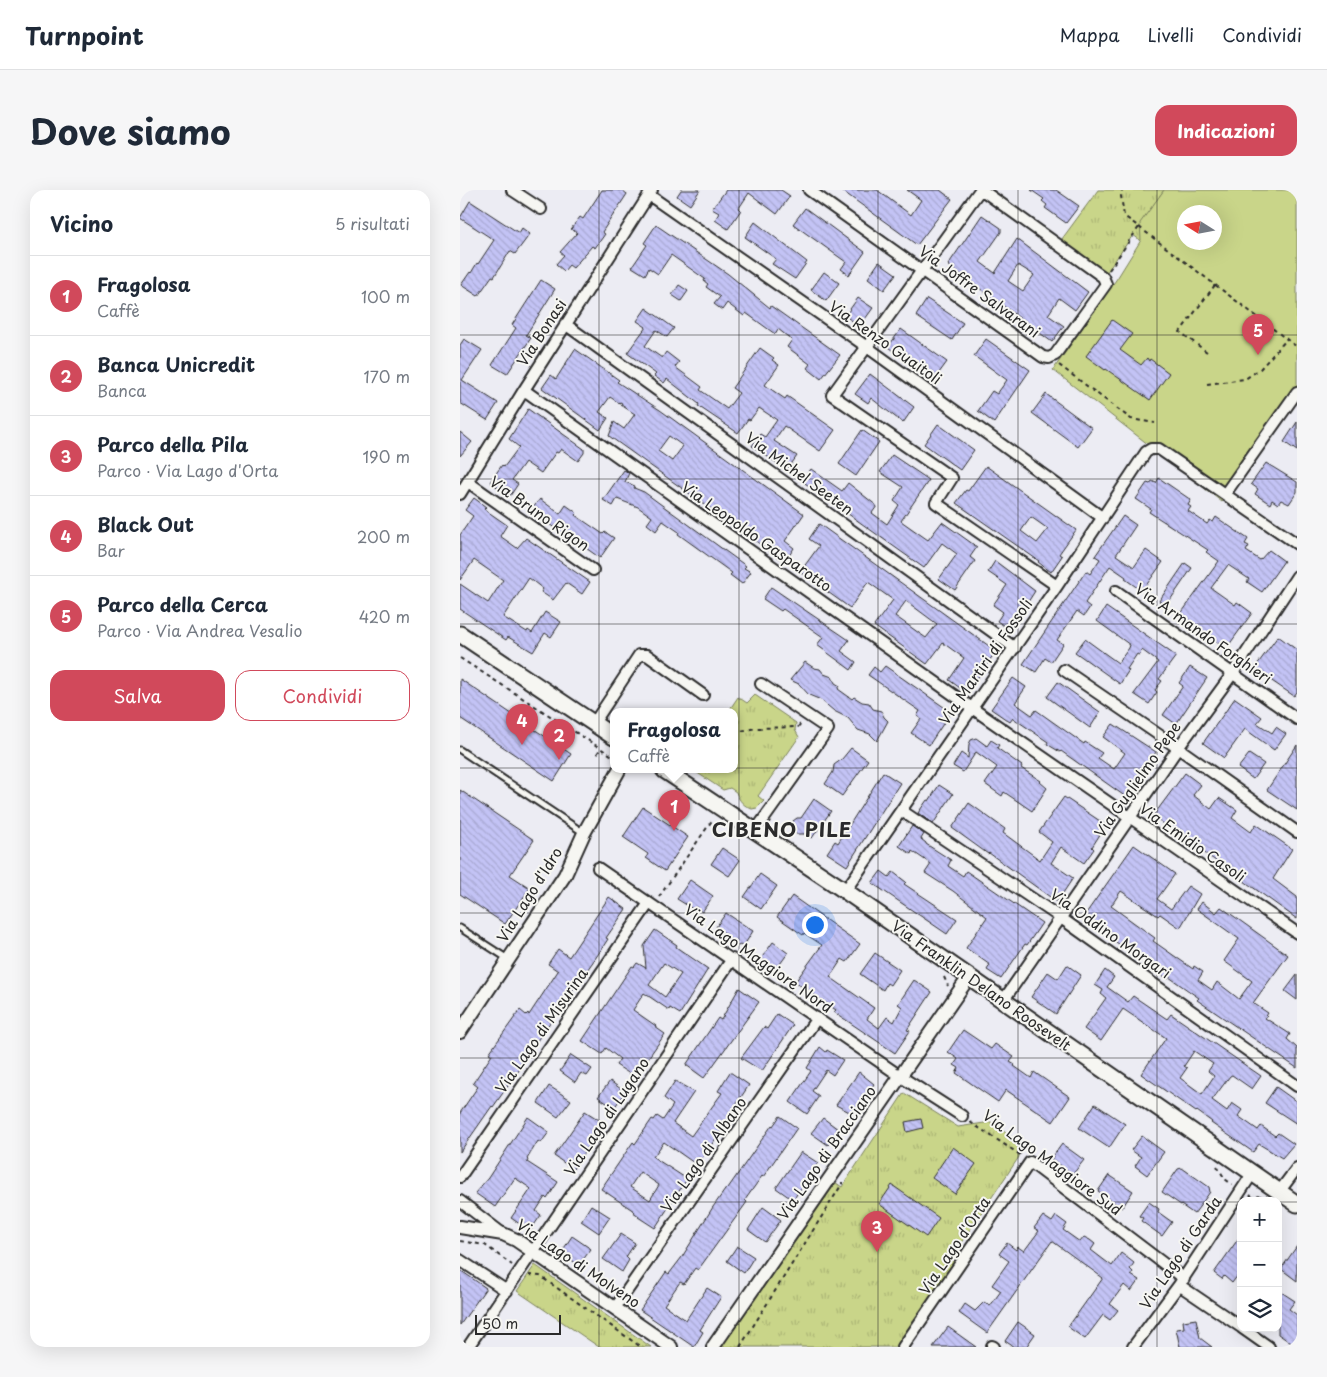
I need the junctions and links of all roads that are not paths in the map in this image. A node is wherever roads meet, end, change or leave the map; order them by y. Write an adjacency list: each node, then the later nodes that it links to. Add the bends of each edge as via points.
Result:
1 (512, 190): 5 (street)
2 (809, 190): 6 (street, Via Joffre Salvarani)
3 (981, 190): 6 (street); 6 (street, Via Joffre Salvarani, via 1103,277 1106,284 1055,355 1043,357)
4 (650, 192): 7 (street, Via Bonasi); 8 (street, Via Renzo Guaitoli)
5 (541, 209)
6 (922, 270): 8 (street)
7 (565, 324): 9 (street, Via Bonasi); 21 (street, Via Michel Seeten)
8 (867, 348): 14 (street, Via Renzo Guaitoli); 18 (street, via 832,395 952,478 936,503)
9 (524, 390): 11 (street, Via Bonasi); 26 (street, Via Leopoldo Gasparotto)
10 (1297, 392): 13 (street)
11 (468, 482): 12 (street, Via Bonasi); 16 (street, Via Bruno Rigon)
12 (460, 494)
13 (1225, 494): 14 (street, Via Martiri di Fossoli, via 1159,449 1151,449); 15 (street)
14 (1103, 518): 18 (street, Via Martiri di Fossoli)
15 (1297, 544)
16 (593, 570)
17 (1297, 576): 23 (street, Via Guglielmo Pepe)
18 (1057, 586): 21 (street, Via Martiri di Fossoli)
19 (1116, 591): 23 (street, Via Armando Forghieri)
20 (460, 634): 28 (main road)
21 (1014, 648): 26 (street, Via Martiri di Fossoli)
22 (1064, 670): 30 (street)
23 (1233, 673): 27 (street, Via Armando Forghieri); 30 (street, Via Guglielmo Pepe)
24 (760, 684): 36 (street, via 828,729)
25 (703, 695): 28 (street, via 647,655 639,655)
26 (972, 708): 34 (street, Via Martiri di Fossoli); 35 (street, Via Emidio Casoli)
27 (1297, 719)
28 (594, 723): 29 (main road)
29 (610, 734)
30 (1178, 748): 35 (street, Via Guglielmo Pepe); 37 (street)
31 (460, 750): 38 (lane)
32 (617, 773): 38 (street, Via Lago d'Idro)
33 (669, 773): 36 (main road, Via Franklin Delano Roosevelt)
34 (902, 811): 40 (street, Via Martiri di Fossoli); 42 (street, Via Oddino Morgari)
35 (1130, 818): 42 (street, Via Guglielmo Pepe); 44 (street, Via Emidio Casoli)
36 (756, 830): 40 (main road, Via Franklin Delano Roosevelt)
37 (1297, 832)
38 (584, 833): 45 (street, Via Lago d'Idro, via 565,875)
39 (598, 868): 41 (street, Via Lago Maggiore Nord)
40 (845, 891): 47 (main road, Via Franklin Delano Roosevelt)
41 (652, 904): 46 (street, Via Lago Maggiore Nord); 57 (street, Via Lago di Misurina)
42 (1061, 918): 48 (street, Via Guglielmo Pepe); 52 (street, Via Oddino Morgari)
43 (460, 928): 45 (lane)
44 (1297, 933)
45 (509, 959): 50 (street, Via Lago d'Idro)
46 (732, 959): 49 (street, Via Lago Maggiore Nord); 63 (street, Via Lago di Lugano)
47 (969, 977): 48 (main road, Via Franklin Delano Roosevelt); 51 (street, Via Lago di Bracciano)
48 (1003, 1001): 56 (main road, Via Franklin Delano Roosevelt)
49 (817, 1018): 51 (street, Via Lago Maggiore Nord); 67 (street, Via Lago di Albano)
50 (460, 1032)
51 (899, 1076): 53 (street, Via Lago Maggiore Sud); 72 (street, Via Lago di Bracciano)
52 (1297, 1086)
53 (962, 1116)
54 (1030, 1162): 65 (street, Via Lago Maggiore Sud); 73 (street, Via Lago d'Orta)
55 (1297, 1168): 58 (street)
56 (1252, 1174): 58 (main road, Via Franklin Delano Roosevelt); 65 (street, Via Lago di Garda)
57 (460, 1177)
58 (1279, 1192): 60 (main road, Via Franklin Delano Roosevelt)
59 (460, 1201): 62 (street)
60 (1297, 1204)
61 (460, 1227): 62 (street, Via Lago di Molveno)
62 (503, 1234): 63 (street, Via Lago di Molveno)
63 (534, 1251): 66 (street, Via Lago di Lugano); 67 (street, Via Lago di Molveno)
64 (460, 1260): 66 (street)
65 (1182, 1282): 68 (street, Via Lago Maggiore Sud); 74 (street, Via Lago di Garda)
66 (507, 1291): 70 (street, Via Lago di Lugano)
67 (615, 1308): 71 (street, Via Lago di Molveno)
68 (1237, 1325)
69 (1247, 1332): 75 (street, Via Lago Maggiore Sud)
70 (468, 1347)
71 (671, 1347)
72 (713, 1347)
73 (904, 1347)
74 (1133, 1347)
75 (1269, 1347)

